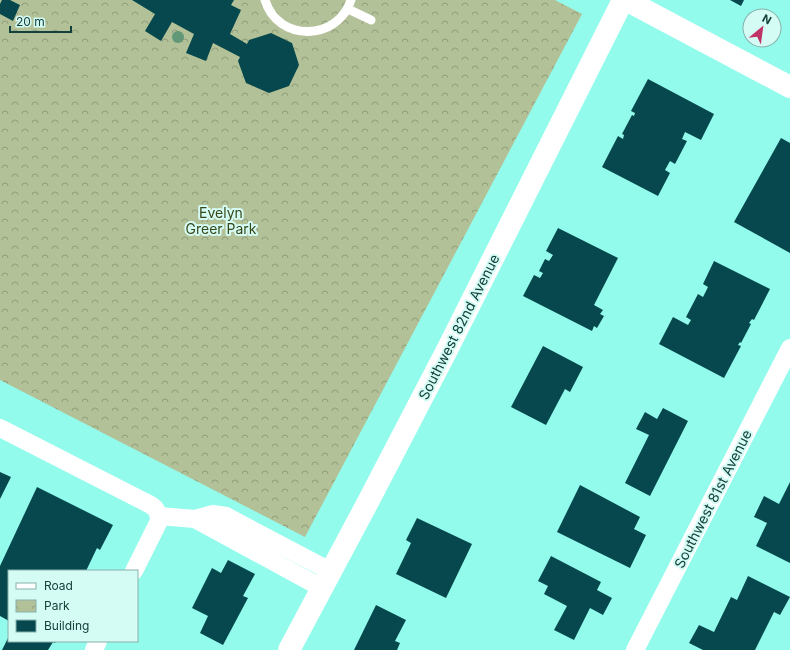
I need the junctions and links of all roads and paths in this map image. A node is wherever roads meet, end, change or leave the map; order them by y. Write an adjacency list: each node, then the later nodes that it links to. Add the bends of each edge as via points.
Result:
1 (265, 0): 4 (lane, via 278,21 305,32 333,25 344,15)
2 (623, 0): 11 (street, Southwest 82nd Avenue, via 447,350)
3 (626, 0): 6 (street)
4 (350, 4): 5 (lane)
5 (371, 20)
6 (790, 86)
7 (790, 348): 13 (street, Southwest 81st Avenue)
8 (0, 428): 9 (street, via 146,502 156,509)
9 (159, 516): 10 (street, via 157,526); 11 (street, via 195,519 213,514 226,516)
10 (135, 570)
11 (326, 580): 12 (street, Southwest 82nd Avenue)
12 (289, 650)
13 (635, 650)

